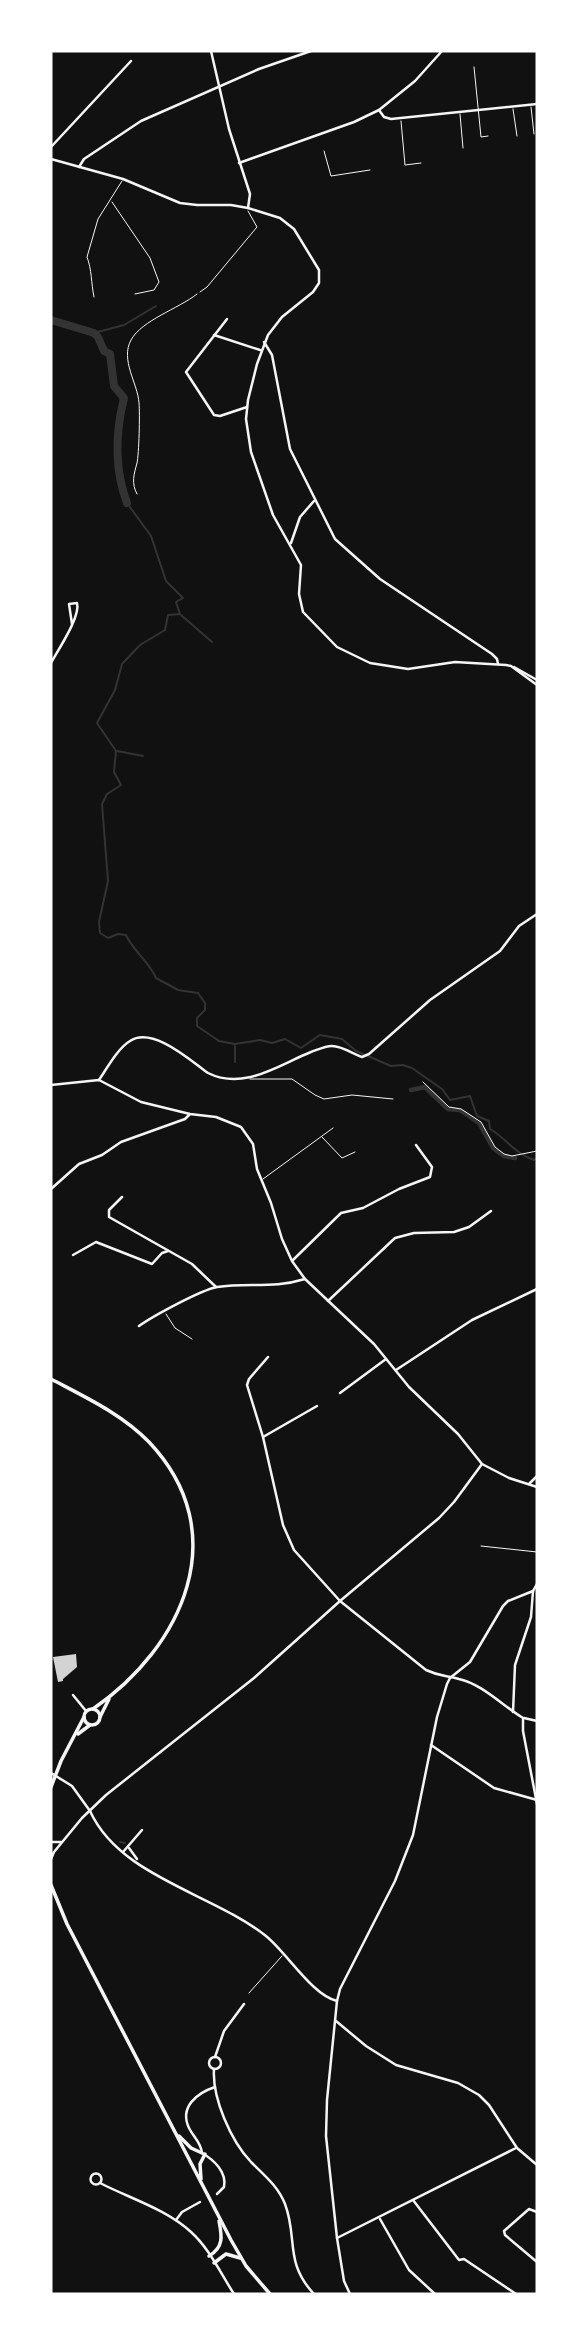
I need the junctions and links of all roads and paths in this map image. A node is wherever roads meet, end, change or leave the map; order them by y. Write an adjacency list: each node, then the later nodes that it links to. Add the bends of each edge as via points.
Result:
1 (211, 51): 6 (street)
2 (311, 51): 6 (street)
3 (442, 51): 10 (street)
4 (131, 61): 17 (street)
5 (474, 67): 11 (lane)
6 (220, 87): 21 (street); 23 (street, via 141,121)
7 (537, 104): 8 (street)
8 (531, 105): 9 (street); 14 (lane)
9 (513, 106): 11 (street); 16 (lane)
10 (379, 110): 13 (street, via 386,118); 21 (street)
11 (478, 110): 12 (street); 15 (lane, via 481,137)
12 (459, 112): 13 (street); 18 (lane)
13 (401, 119): 22 (lane, via 405,164)
14 (534, 134)
15 (488, 136)
16 (517, 136)
17 (51, 147)
18 (463, 148)
19 (324, 151): 24 (lane, via 331,176)
20 (51, 159): 23 (street)
21 (239, 163): 27 (street, via 250,194)
22 (421, 163)
23 (79, 167): 25 (street)
24 (370, 170)
25 (123, 179): 26 (lane); 27 (street, via 180,203)
26 (110, 200): 29 (lane, via 150,258 159,282 154,290); 30 (lane, via 98,219 87,257)
27 (248, 208): 28 (lane, via 257,227); 33 (street, via 280,218 294,229 320,275 315,290 282,317)
28 (200, 292): 36 (path, via 148,323 128,346 140,406 133,474)
29 (135, 294)
30 (94, 297)
31 (227, 319): 32 (street)
32 (214, 335): 34 (street); 35 (street, via 186,372 214,415)
33 (264, 342): 34 (street); 37 (street, via 272,355 290,449)
34 (260, 350): 35 (street)
35 (247, 407): 38 (street, via 251,452 273,515)
36 (137, 494)
37 (314, 501): 38 (street, via 296,525); 41 (street, via 345,550 492,654)
38 (290, 545): 41 (street, via 301,565 303,612 326,638 349,654 370,663 408,669 445,663)
39 (72, 624): 39 (street, via 79,607 73,603 68,609); 40 (street)
40 (51, 663)
41 (498, 664): 42 (street)
42 (510, 666): 43 (street); 44 (street)
43 (537, 680)
44 (537, 685)
45 (537, 914): 46 (street, via 519,926 500,951 430,1000 369,1054 362,1057 332,1046)
46 (250, 1079): 47 (street, via 216,1078 161,1041 137,1039 126,1044); 50 (lane, via 292,1079 324,1099 352,1095)
47 (99, 1080): 49 (street); 51 (street, via 141,1102)
48 (423, 1082): 55 (path, via 449,1107 461,1108 481,1122 495,1147 505,1154)
49 (51, 1085)
50 (393, 1099)
51 (190, 1114): 57 (street, via 216,1117 241,1127 251,1140); 58 (street, via 79,1164)
52 (333, 1128): 53 (lane)
53 (321, 1136): 56 (lane, via 342,1158); 57 (lane)
54 (416, 1145): 63 (street, via 432,1167 430,1177 363,1208 341,1213)
55 (537, 1151)
56 (355, 1152)
57 (261, 1180): 63 (street)
58 (51, 1189)
59 (122, 1198): 61 (street, via 111,1206 108,1216)
60 (491, 1211): 67 (street, via 454,1232 395,1238)
61 (167, 1251): 62 (street, via 152,1264 96,1242); 65 (street, via 191,1264)
62 (73, 1255)
63 (292, 1261): 64 (street)
64 (305, 1279): 65 (street, via 280,1285); 67 (street)
65 (216, 1287): 68 (street)
66 (537, 1289): 73 (street, via 472,1320)
67 (328, 1301): 72 (street)
68 (165, 1312): 69 (street); 70 (path, via 175,1328)
69 (139, 1326)
70 (192, 1339)
71 (268, 1357): 77 (street, via 247,1385)
72 (386, 1359): 73 (street); 75 (street)
73 (396, 1370): 78 (street)
74 (51, 1379): 89 (main road, via 110,1412 148,1441 174,1478 190,1523 191,1563 180,1610 158,1648)
75 (340, 1393)
76 (317, 1406): 77 (street)
77 (263, 1437): 86 (street, via 278,1511 289,1540)
78 (482, 1464): 80 (street); 86 (street, via 439,1518)
79 (537, 1476): 80 (street)
80 (529, 1484): 81 (street)
81 (537, 1487)
82 (481, 1546): 83 (lane)
83 (537, 1552)
84 (537, 1584): 85 (street)
85 (533, 1591): 87 (street, via 503,1606 470,1662); 92 (street, via 531,1617 515,1665)
86 (340, 1601): 87 (street, via 426,1670); 103 (street, via 254,1678)
87 (450, 1678): 92 (street, via 476,1687); 99 (street)
88 (73, 1695): 91 (street)
89 (110, 1697): 90 (main road); 94 (main road)
90 (93, 1709): 91 (main road); 94 (main road)
91 (86, 1711): 93 (main road)
92 (513, 1712): 95 (street)
93 (84, 1717): 97 (main road); 98 (main road)
94 (99, 1717): 97 (main road)
95 (523, 1718): 96 (street); 102 (street)
96 (537, 1721)
97 (90, 1725): 98 (main road)
98 (76, 1735): 101 (main road)
99 (431, 1745): 102 (street, via 496,1789); 116 (street, via 413,1835)
100 (51, 1773): 103 (street, via 74,1788)
101 (51, 1787)
102 (537, 1802)
103 (90, 1811): 105 (street); 108 (street, via 104,1835)
104 (142, 1830): 107 (street)
105 (64, 1841): 106 (street); 109 (street)
106 (51, 1842)
107 (129, 1848): 108 (street); 110 (street)
108 (123, 1852): 110 (street)
109 (51, 1859)
110 (139, 1863): 114 (street, via 263,1933)
111 (51, 1885): 113 (main road)
112 (51, 1901): 113 (street)
113 (57, 1902): 122 (main road)
114 (284, 1954): 115 (lane); 116 (street, via 327,1998)
115 (249, 1993)
116 (337, 2001): 118 (street)
117 (244, 2004): 119 (street, via 224,2031)
118 (337, 2021): 123 (street, via 396,2065 458,2083 479,2095); 135 (street, via 326,2127)
119 (215, 2057): 120 (street, via 209,2062); 120 (street, via 221,2064)
120 (214, 2069): 121 (street)
121 (215, 2087): 124 (street, via 195,2096 187,2112 188,2126); 142 (street, via 234,2140 284,2200 296,2269)
122 (176, 2133): 124 (main road); 127 (main road)
123 (517, 2148): 125 (street); 129 (street)
124 (203, 2154): 127 (main road); 128 (street, via 224,2177)
125 (537, 2165)
126 (100, 2183): 134 (street)
127 (202, 2184): 132 (main road)
128 (217, 2194)
129 (413, 2200): 133 (street); 145 (street, via 460,2260)
130 (200, 2202): 134 (street)
131 (537, 2212): 138 (street, via 529,2209 504,2231)
132 (218, 2216): 136 (main road, via 221,2243); 137 (main road)
133 (379, 2217): 135 (street); 144 (street, via 409,2270)
134 (176, 2220): 136 (street)
135 (337, 2238): 143 (street)
136 (209, 2256): 139 (street)
137 (242, 2259): 139 (main road, via 227,2254); 141 (main road)
138 (537, 2262)
139 (214, 2263): 140 (street)
140 (234, 2294)
141 (270, 2294)
142 (314, 2294)
143 (350, 2294)
144 (435, 2294)
145 (516, 2294)

